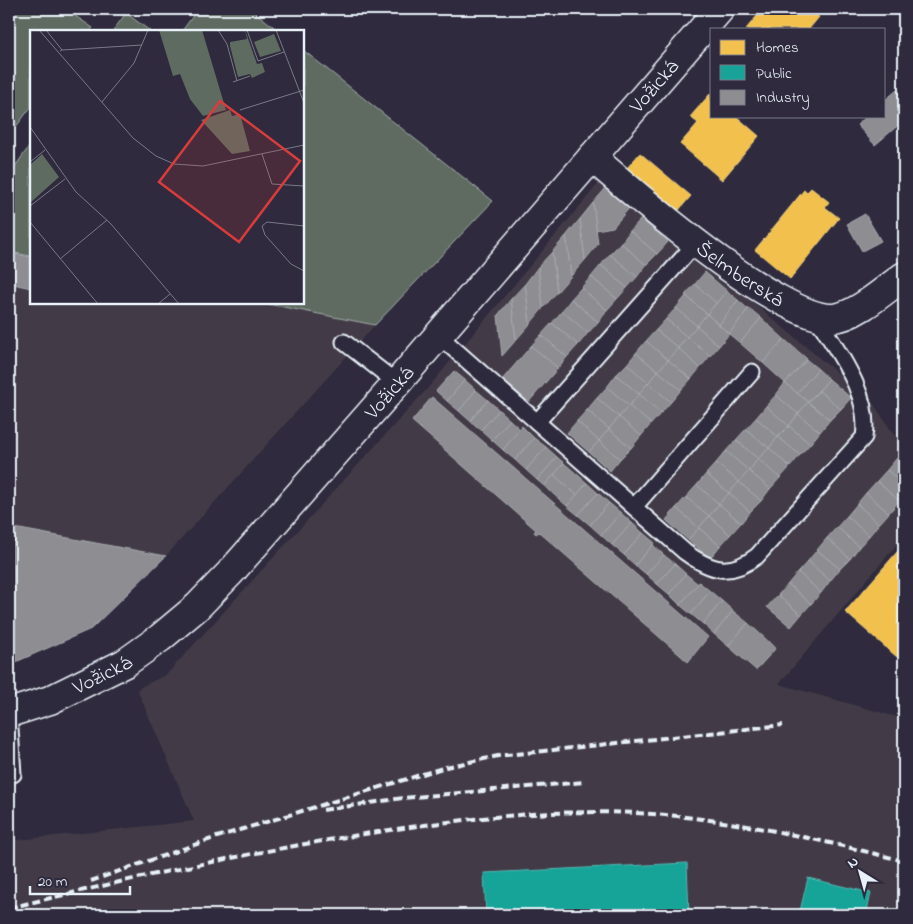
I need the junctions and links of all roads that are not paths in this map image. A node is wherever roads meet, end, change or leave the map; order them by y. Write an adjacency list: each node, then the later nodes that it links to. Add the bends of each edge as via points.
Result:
1 (720, 9): 2 (street, Vožická)
2 (592, 157): 3 (street, Šelmberská); 6 (street, Vožická)
3 (696, 244): 5 (street, Šelmberská, via 783,301); 10 (lane)
4 (904, 276): 5 (street, Šelmberská, via 850,314 833,318)
5 (816, 316): 11 (lane, via 852,376 861,399 866,426 864,436 757,556 738,568 725,570 703,565)
6 (438, 336): 9 (street, Vožická); 10 (lane)
7 (344, 342): 9 (lane)
8 (752, 372): 11 (lane)
9 (397, 383): 12 (street, Vožická, via 230,573 189,613 125,663 50,700)
10 (537, 422): 11 (lane)
11 (634, 507)
12 (9, 713): 13 (lane, via 13,774)
13 (9, 776)

